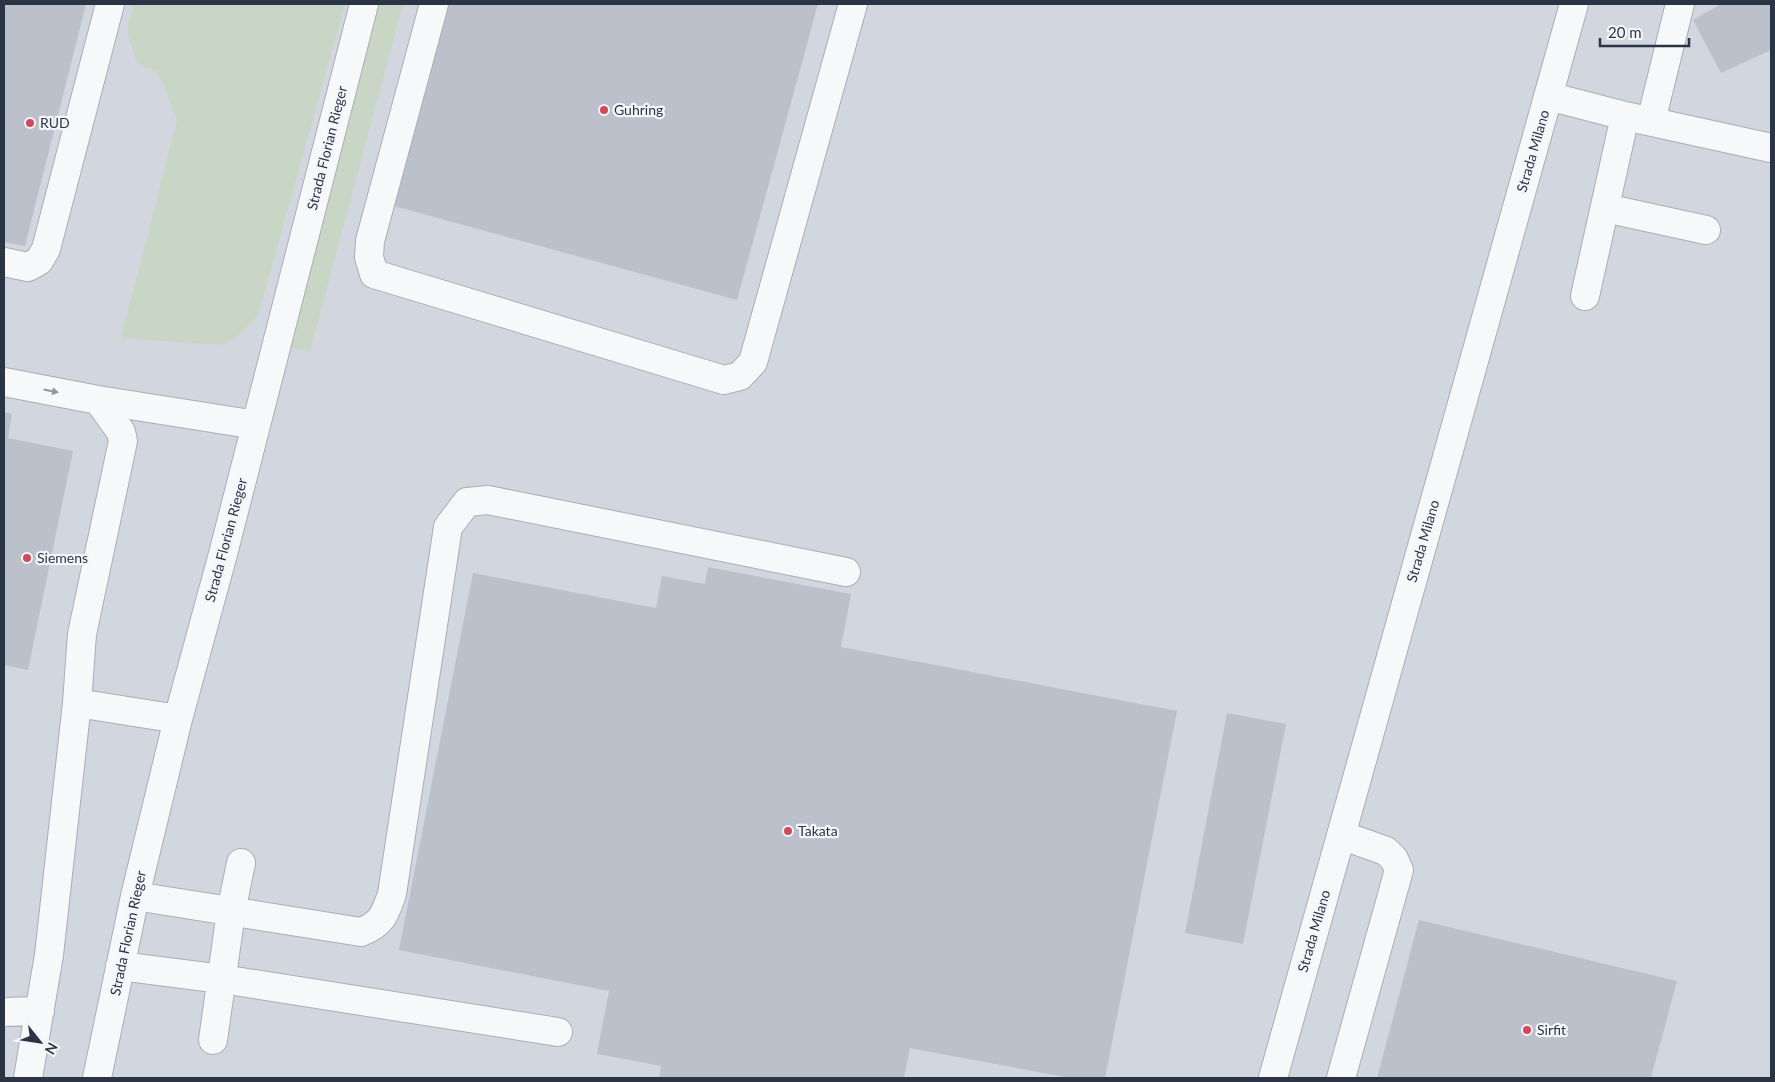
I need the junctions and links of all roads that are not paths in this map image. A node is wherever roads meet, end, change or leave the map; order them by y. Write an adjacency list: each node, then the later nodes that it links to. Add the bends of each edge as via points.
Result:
1 (110, 4): 12 (street, via 46,250 39,261 28,267)
2 (364, 4): 16 (street, Strada Florian Rieger)
3 (434, 4): 4 (street, via 370,241 369,257 374,274 724,380 740,376 753,362)
4 (853, 4)
5 (1574, 4): 7 (street, Strada Milano)
6 (1680, 4): 8 (street)
7 (1548, 96): 8 (street); 20 (street, Strada Milano)
8 (1638, 118): 9 (street); 10 (street)
9 (1771, 148)
10 (1605, 208): 11 (street); 13 (street)
11 (1706, 230)
12 (4, 262)
13 (1586, 296)
14 (4, 382): 15 (street, one-way to 15)
15 (98, 400): 16 (street); 18 (street, via 121,432 122,440 82,634)
16 (256, 425): 19 (street, Strada Florian Rieger)
17 (846, 572): 23 (street, via 488,500 467,502 448,527 392,894 383,917 373,928 361,932)
18 (77, 703): 19 (street); 26 (street)
19 (178, 720): 22 (street, Strada Florian Rieger)
20 (1341, 834): 32 (street, Strada Milano); 33 (street, via 1386,851 1398,870)
21 (241, 862): 23 (street)
22 (135, 896): 23 (street); 24 (street, Strada Florian Rieger)
23 (232, 912): 25 (street)
24 (120, 966): 25 (street); 31 (street, Strada Florian Rieger)
25 (222, 979): 28 (street); 29 (street)
26 (40, 1011): 27 (street); 30 (street)
27 (4, 1012)
28 (558, 1032)
29 (213, 1040)
30 (28, 1078)
31 (97, 1078)
32 (1273, 1078)
33 (1341, 1078)

